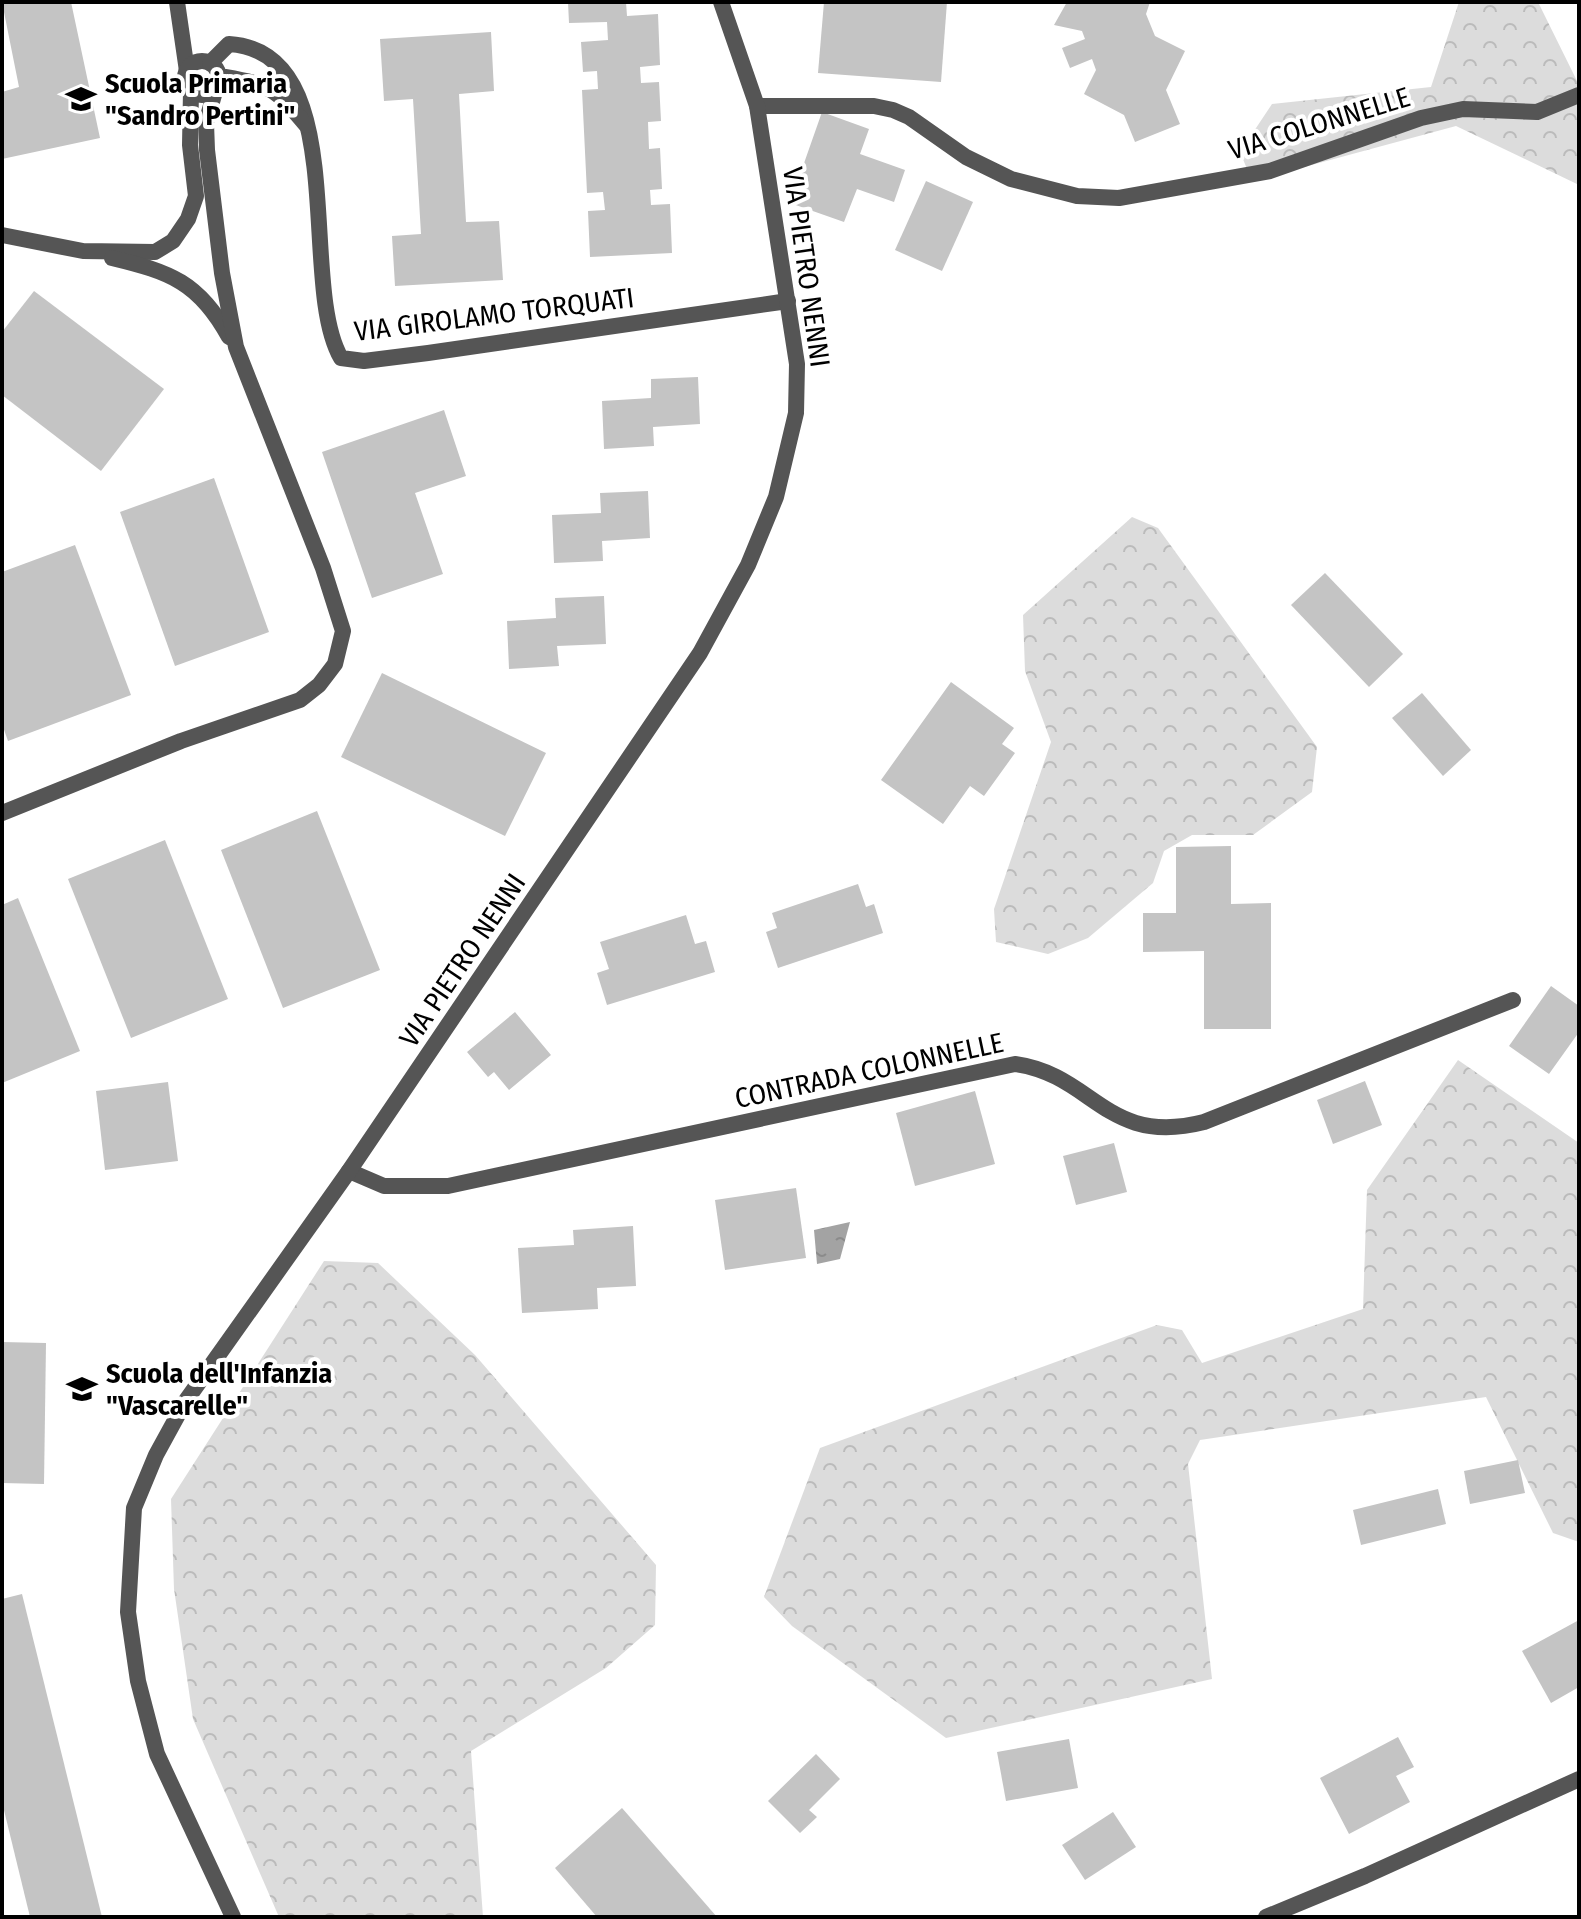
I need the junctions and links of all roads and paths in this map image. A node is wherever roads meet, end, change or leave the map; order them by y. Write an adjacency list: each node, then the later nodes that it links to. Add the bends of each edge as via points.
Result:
1 (177, 2): 4 (street)
2 (721, 2): 8 (street, VIA PIETRO NENNI)
3 (210, 63): 4 (street, via 198,62); 5 (street, via 218,71); 9 (street, VIA GIROLAMO TORQUATI, via 229,44 246,45 279,68 301,96)
4 (187, 71): 6 (street)
5 (217, 85): 6 (street, via 206,94); 9 (street, via 225,77 265,84); 13 (street, via 206,123 207,150)
6 (191, 91): 11 (street, via 196,196 188,219 173,241 155,252)
7 (1579, 95): 8 (street, VIA COLONNELLE, via 1537,112 1463,109 1421,118 1270,171 1119,198 1077,196 1011,179 893,110)
8 (757, 106): 12 (street, VIA PIETRO NENNI)
9 (309, 129): 12 (street, VIA GIROLAMO TORQUATI, via 327,323 341,358 364,361 428,353)
10 (2, 235): 11 (street)
11 (83, 251): 13 (street, via 184,281 214,309)
12 (788, 301): 16 (street, VIA PIETRO NENNI, via 797,364 796,413 776,497 748,565 700,653)
13 (238, 355): 14 (street, via 327,580 343,631 335,664 300,700)
14 (2, 813)
15 (1513, 1000): 16 (street, CONTRADA COLONNELLE, via 1204,1122 1164,1130 1126,1120 1052,1075 1015,1064 448,1186 384,1186)
16 (349, 1171): 18 (street, VIA PIETRO NENNI, via 185,1402 134,1508 128,1612 138,1681 157,1754)
17 (1579, 1779): 19 (street)
18 (233, 1917)
19 (1266, 1917)

